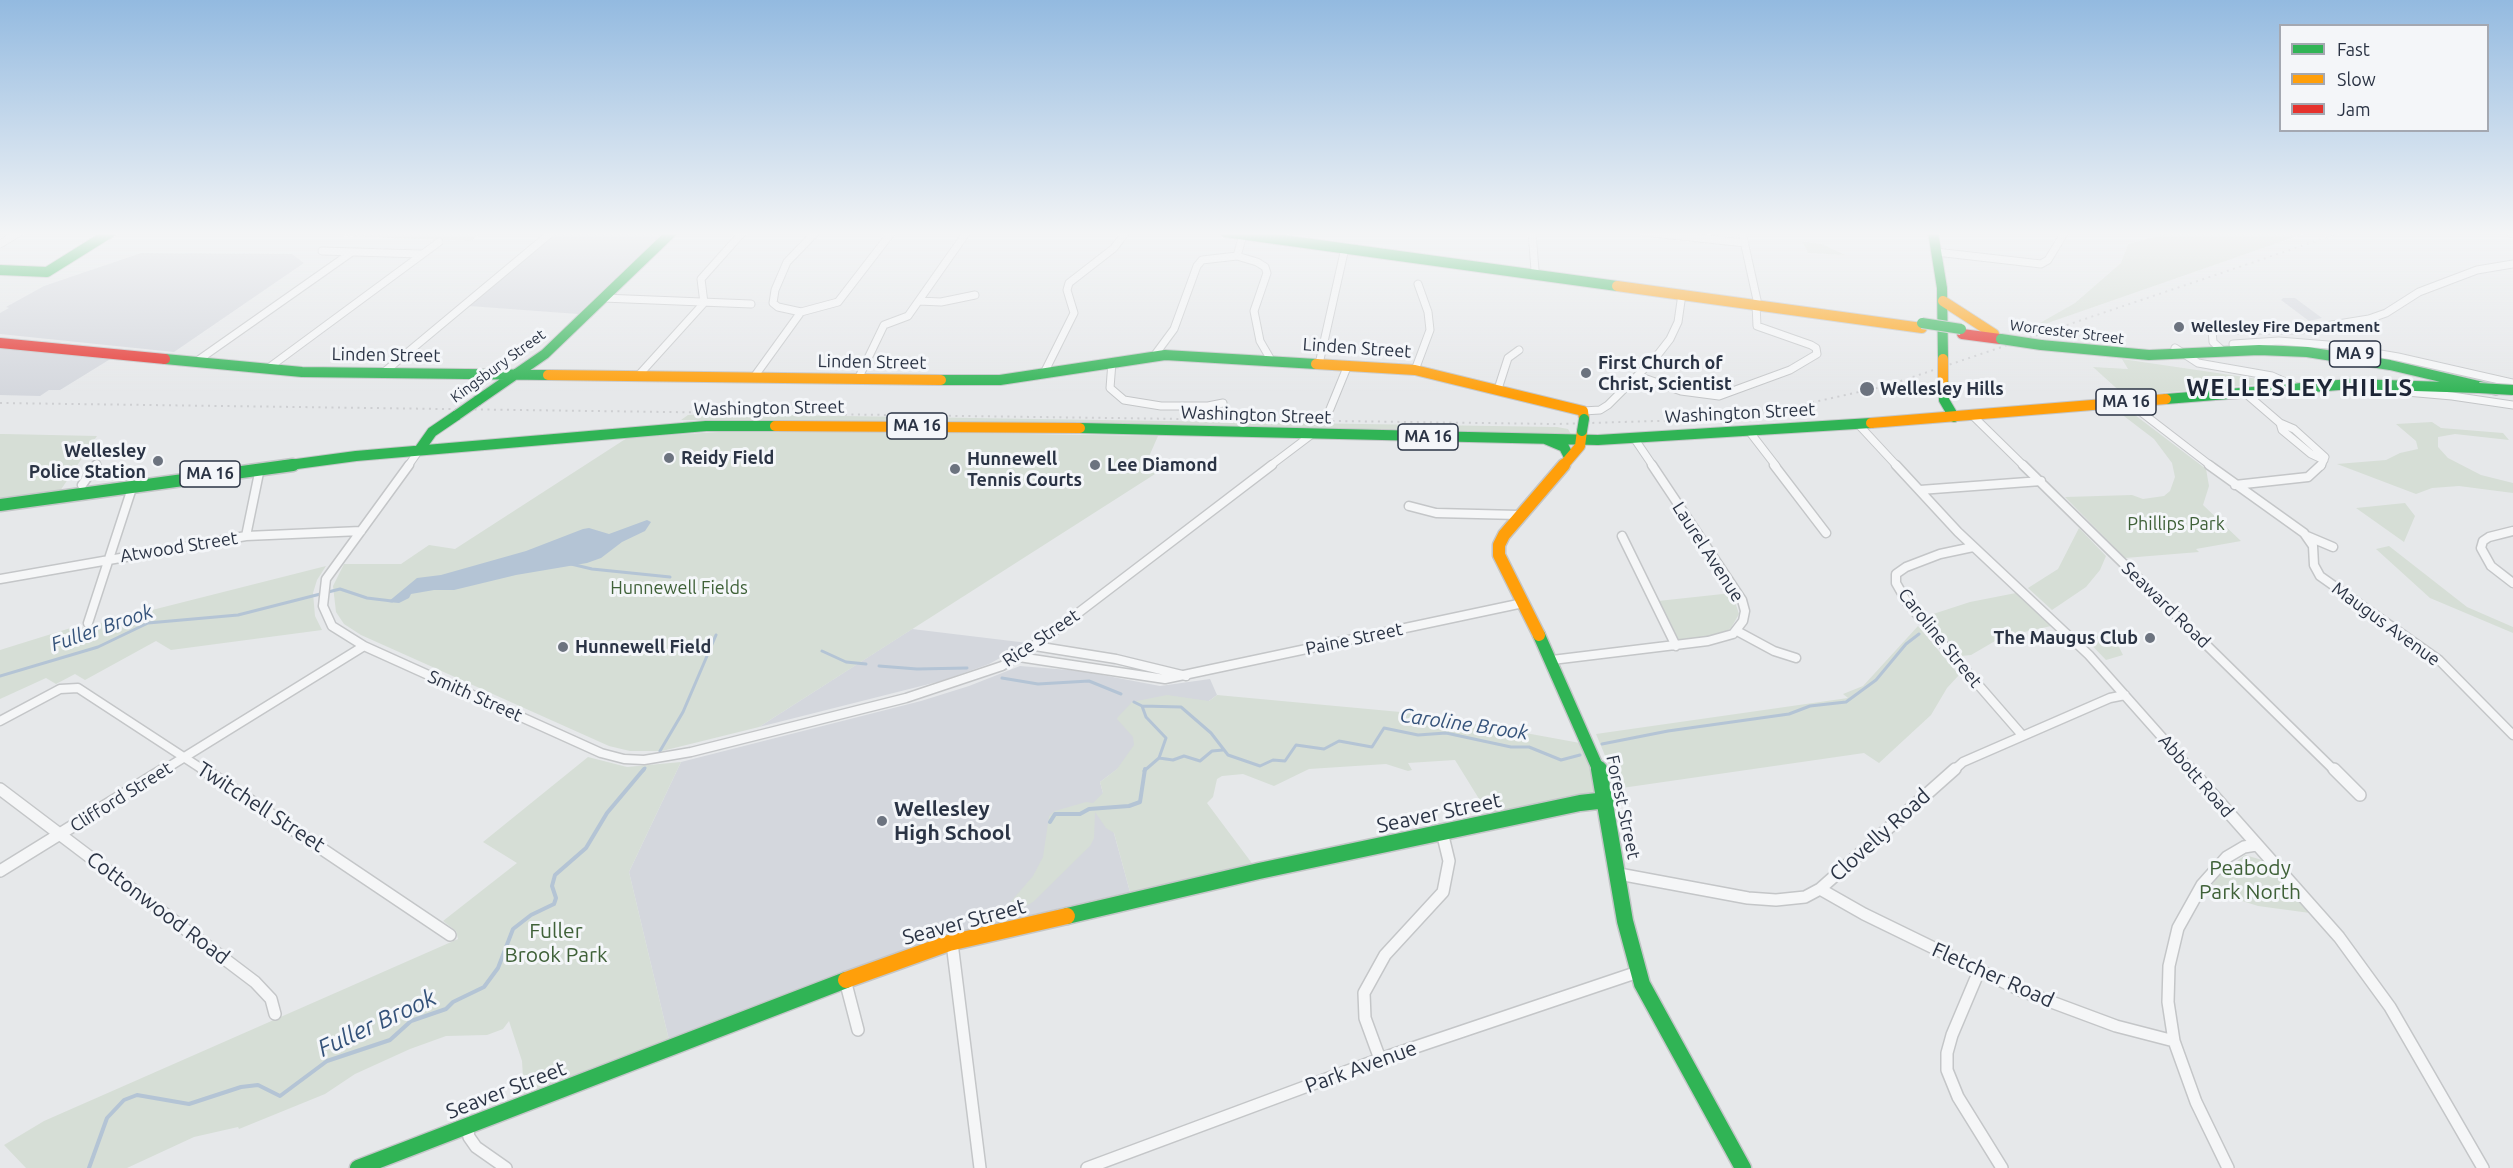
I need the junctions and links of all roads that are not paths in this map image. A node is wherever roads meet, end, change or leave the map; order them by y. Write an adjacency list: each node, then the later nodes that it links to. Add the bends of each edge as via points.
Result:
1 (303, 287): 37 (street)
2 (377, 287): 41 (street)
3 (487, 287): 43 (street)
4 (615, 287): 21 (main road, Kingsbury Street)
5 (702, 287): 25 (street)
6 (776, 287): 27 (street, via 773,303)
7 (850, 287): 27 (street, via 838,302)
8 (930, 287): 23 (street)
9 (1068, 287): 44 (street, via 1074,313)
10 (1190, 287): 35 (street, via 1174,329)
11 (1262, 287): 36 (street, via 1254,311 1260,341)
12 (1336, 287): 39 (street)
13 (1419, 287): 42 (street, via 1430,330)
14 (1627, 287): 20 (main road, Worcester Street / MA 9)
15 (1650, 287): 24 (main road, Worcester Street / MA 9)
16 (1754, 287): 24 (street)
17 (1941, 287): 22 (main road)
18 (2434, 287): 28 (street, via 2374,317)
19 (975, 294): 23 (street, via 941,302)
20 (1682, 294): 24 (main road, Worcester Street / MA 9); 46 (street, via 1678,322 1670,339)
21 (603, 298): 25 (street); 45 (main road, Kingsbury Street, via 546,353)
22 (1943, 301): 29 (main road); 61 (main road, bridge, via 1944,400)
23 (919, 302): 49 (street, via 908,316 884,325)
24 (1757, 302): 29 (main road, Worcester Street / MA 9, bridge); 46 (street, via 1757,326 1811,345 1817,354 1790,370 1719,396 1689,393)
25 (704, 303): 26 (street); 47 (street)
26 (751, 304)
27 (801, 312): 48 (street)
28 (2286, 330): 31 (street); 32 (street, via 2212,330)
29 (2002, 336): 34 (main road, Worcester Street / MA 9, bridge, via 2045,343)
30 (0, 341): 37 (main road, Linden Street)
31 (2297, 341): 32 (street); 50 (street, via 2386,354)
32 (2224, 347): 34 (main road, Worcester Street / MA 9); 54 (main road, Worcester Street / MA 9, via 2336,356)
33 (1519, 351): 53 (street, via 1508,358)
34 (2179, 352): 52 (street, via 2205,365 2275,376)
35 (1154, 356): 36 (main road, Linden Street); 38 (main road, Linden Street)
36 (1271, 360): 39 (main road, Linden Street)
37 (196, 361): 41 (main road, Linden Street)
38 (1112, 362): 44 (main road, Linden Street); 57 (street, via 1110,388 1124,400 1161,405)
39 (1319, 363): 40 (main road, Linden Street)
40 (1348, 365): 42 (main road, Linden Street); 59 (street)
41 (267, 369): 43 (main road, Linden Street)
42 (1415, 370): 53 (main road, Linden Street)
43 (383, 373): 45 (main road, Linden Street)
44 (1044, 373): 49 (main road, Linden Street, via 982,380)
45 (515, 375): 47 (main road, Linden Street); 68 (main road, Kingsbury Street, bridge, via 432,432)
46 (1638, 376): 63 (street)
47 (637, 377): 48 (main road, Linden Street)
48 (754, 377): 49 (main road, Linden Street)
49 (858, 379)
50 (2513, 383)
51 (2395, 387): 52 (main road, Washington Street / MA 16); 54 (main road, Washington Street / MA 16, bridge); 58 (street)
52 (2299, 388): 55 (main road, Washington Street / MA 16)
53 (1498, 389): 63 (main road, Linden Street)
54 (2513, 391)
55 (2244, 392): 56 (main road, Washington Street / MA 16); 70 (street, via 2280,423 2282,430)
56 (2128, 402): 60 (main road, Washington Street / MA 16); 76 (street)
57 (1223, 403)
58 (2513, 405)
59 (1330, 409)
60 (1972, 415): 61 (main road, Washington Street / MA 16); 73 (street, Seaward Road)
61 (1954, 417): 62 (main road, Washington Street / MA 16)
62 (1858, 424): 64 (main road, Washington Street / MA 16); 77 (street, Abbott Road)
63 (1582, 425): 66 (main road, Washington Street / MA 16); 67 (main road, Washington Street / MA 16); 69 (main road, Forest Street, via 1580,446)
64 (1749, 431): 66 (main road, Washington Street / MA 16); 83 (street)
65 (1311, 435): 67 (main road, Washington Street / MA 16); 68 (main road, Washington Street / MA 16, via 745,424); 96 (street, Rice Street)
66 (1634, 438): 94 (street, Laurel Avenue, via 1742,600 1745,615)
67 (1545, 439): 69 (main road, via 1564,447)
68 (420, 449): 72 (main road, Washington Street / MA 16); 81 (street)
69 (1569, 457): 80 (main road, Forest Street)
70 (2324, 460): 76 (street, via 2308,477)
71 (98, 464): 74 (street)
72 (260, 468): 75 (main road, Washington Street / MA 16); 84 (street)
73 (2041, 481): 77 (street); 109 (street, Seaward Road)
74 (82, 485)
75 (132, 485): 78 (main road, Washington Street / MA 16); 89 (street)
76 (2235, 485): 86 (street)
77 (1920, 490): 87 (street, Abbott Road)
78 (0, 505)
79 (1409, 506): 80 (street, via 1436,513)
80 (1519, 515): 92 (main road, Forest Street, via 1502,538 1498,552)
81 (360, 531): 84 (street, Atwood Street); 95 (street, Smith Street, via 330,572 323,598 332,626)
82 (2513, 531): 91 (street, via 2489,537 2481,548 2491,566)
83 (1826, 533)
84 (246, 536): 89 (street, Atwood Street)
85 (1622, 536): 97 (street)
86 (2307, 536): 88 (street); 105 (street, Maugus Avenue, via 2320,576 2439,660)
87 (1973, 547): 102 (street, Abbott Road, via 2060,625); 104 (street, Caroline Street, via 1903,568 1896,574 1896,583 1908,604)
88 (2333, 547)
89 (108, 559): 90 (street, Atwood Street); 93 (street)
90 (0, 579)
91 (2513, 583)
92 (1523, 603): 100 (main road, Forest Street); 101 (street, Paine Street)
93 (88, 623)
94 (1737, 631): 97 (street, Laurel Avenue, via 1718,639); 99 (street)
95 (364, 646): 106 (street, Clifford Street); 107 (street, Smith Street, via 601,753 624,759)
96 (1035, 646): 98 (street, Rice Street); 101 (street, Paine Street, via 1116,659)
97 (1676, 646): 100 (street, Laurel Avenue)
98 (1019, 657): 101 (street, Paine Street, via 1150,679); 107 (street, Rice Street, via 975,677 919,694)
99 (1796, 658)
100 (1552, 660): 110 (main road, Forest Street, via 1595,755)
101 (1186, 676)
102 (2125, 695): 104 (street, Clovelly Road); 113 (street, Abbott Road)
103 (0, 721): 106 (street, Twitchell Street, via 69,686)
104 (2022, 735): 116 (street, Clovelly Road, via 1957,766)
105 (2513, 735)
106 (185, 757): 112 (street, Clifford Street); 117 (street, Twitchell Street)
107 (653, 759)
108 (0, 789): 112 (street, Cottonwood Road)
109 (2360, 795)
110 (1607, 800): 111 (main road, Seaver Street); 115 (main road, Forest Street)
111 (1442, 832): 118 (main road, Seaver Street); 125 (street, via 1449,861 1443,892 1385,955 1365,993 1365,1018)
112 (61, 834): 114 (street, Clifford Street); 122 (street, Cottonwood Road, via 255,982 271,999)
113 (2256, 844): 124 (street, via 2238,850 2216,867 2178,927 2170,953 2167,990); 134 (street, Abbott Road, via 2369,976)
114 (0, 871)
115 (1619, 874): 116 (street, Clovelly Road, via 1768,900 1799,899); 120 (main road, Forest Street, via 1625,921)
116 (1820, 889): 119 (street, Fletcher Road)
117 (450, 934)
118 (952, 943): 121 (main road, Seaver Street); 129 (street)
119 (1978, 971): 124 (street, Fletcher Road, via 2082,1014); 132 (street, via 1952,1035 1947,1070 1958,1097)
120 (1638, 972): 125 (street, Park Avenue); 131 (main road, Forest Street)
121 (845, 980): 123 (street); 126 (main road, Seaver Street)
122 (275, 1014)
123 (858, 1030)
124 (2174, 1041): 133 (street, via 2196,1102)
125 (1380, 1059): 130 (street, Park Avenue)
126 (466, 1126): 127 (main road, Seaver Street); 128 (street, via 476,1147)
127 (358, 1168)
128 (506, 1168)
129 (980, 1168)
130 (1087, 1168)
131 (1743, 1168)
132 (2002, 1168)
133 (2228, 1168)
134 (2483, 1168)

